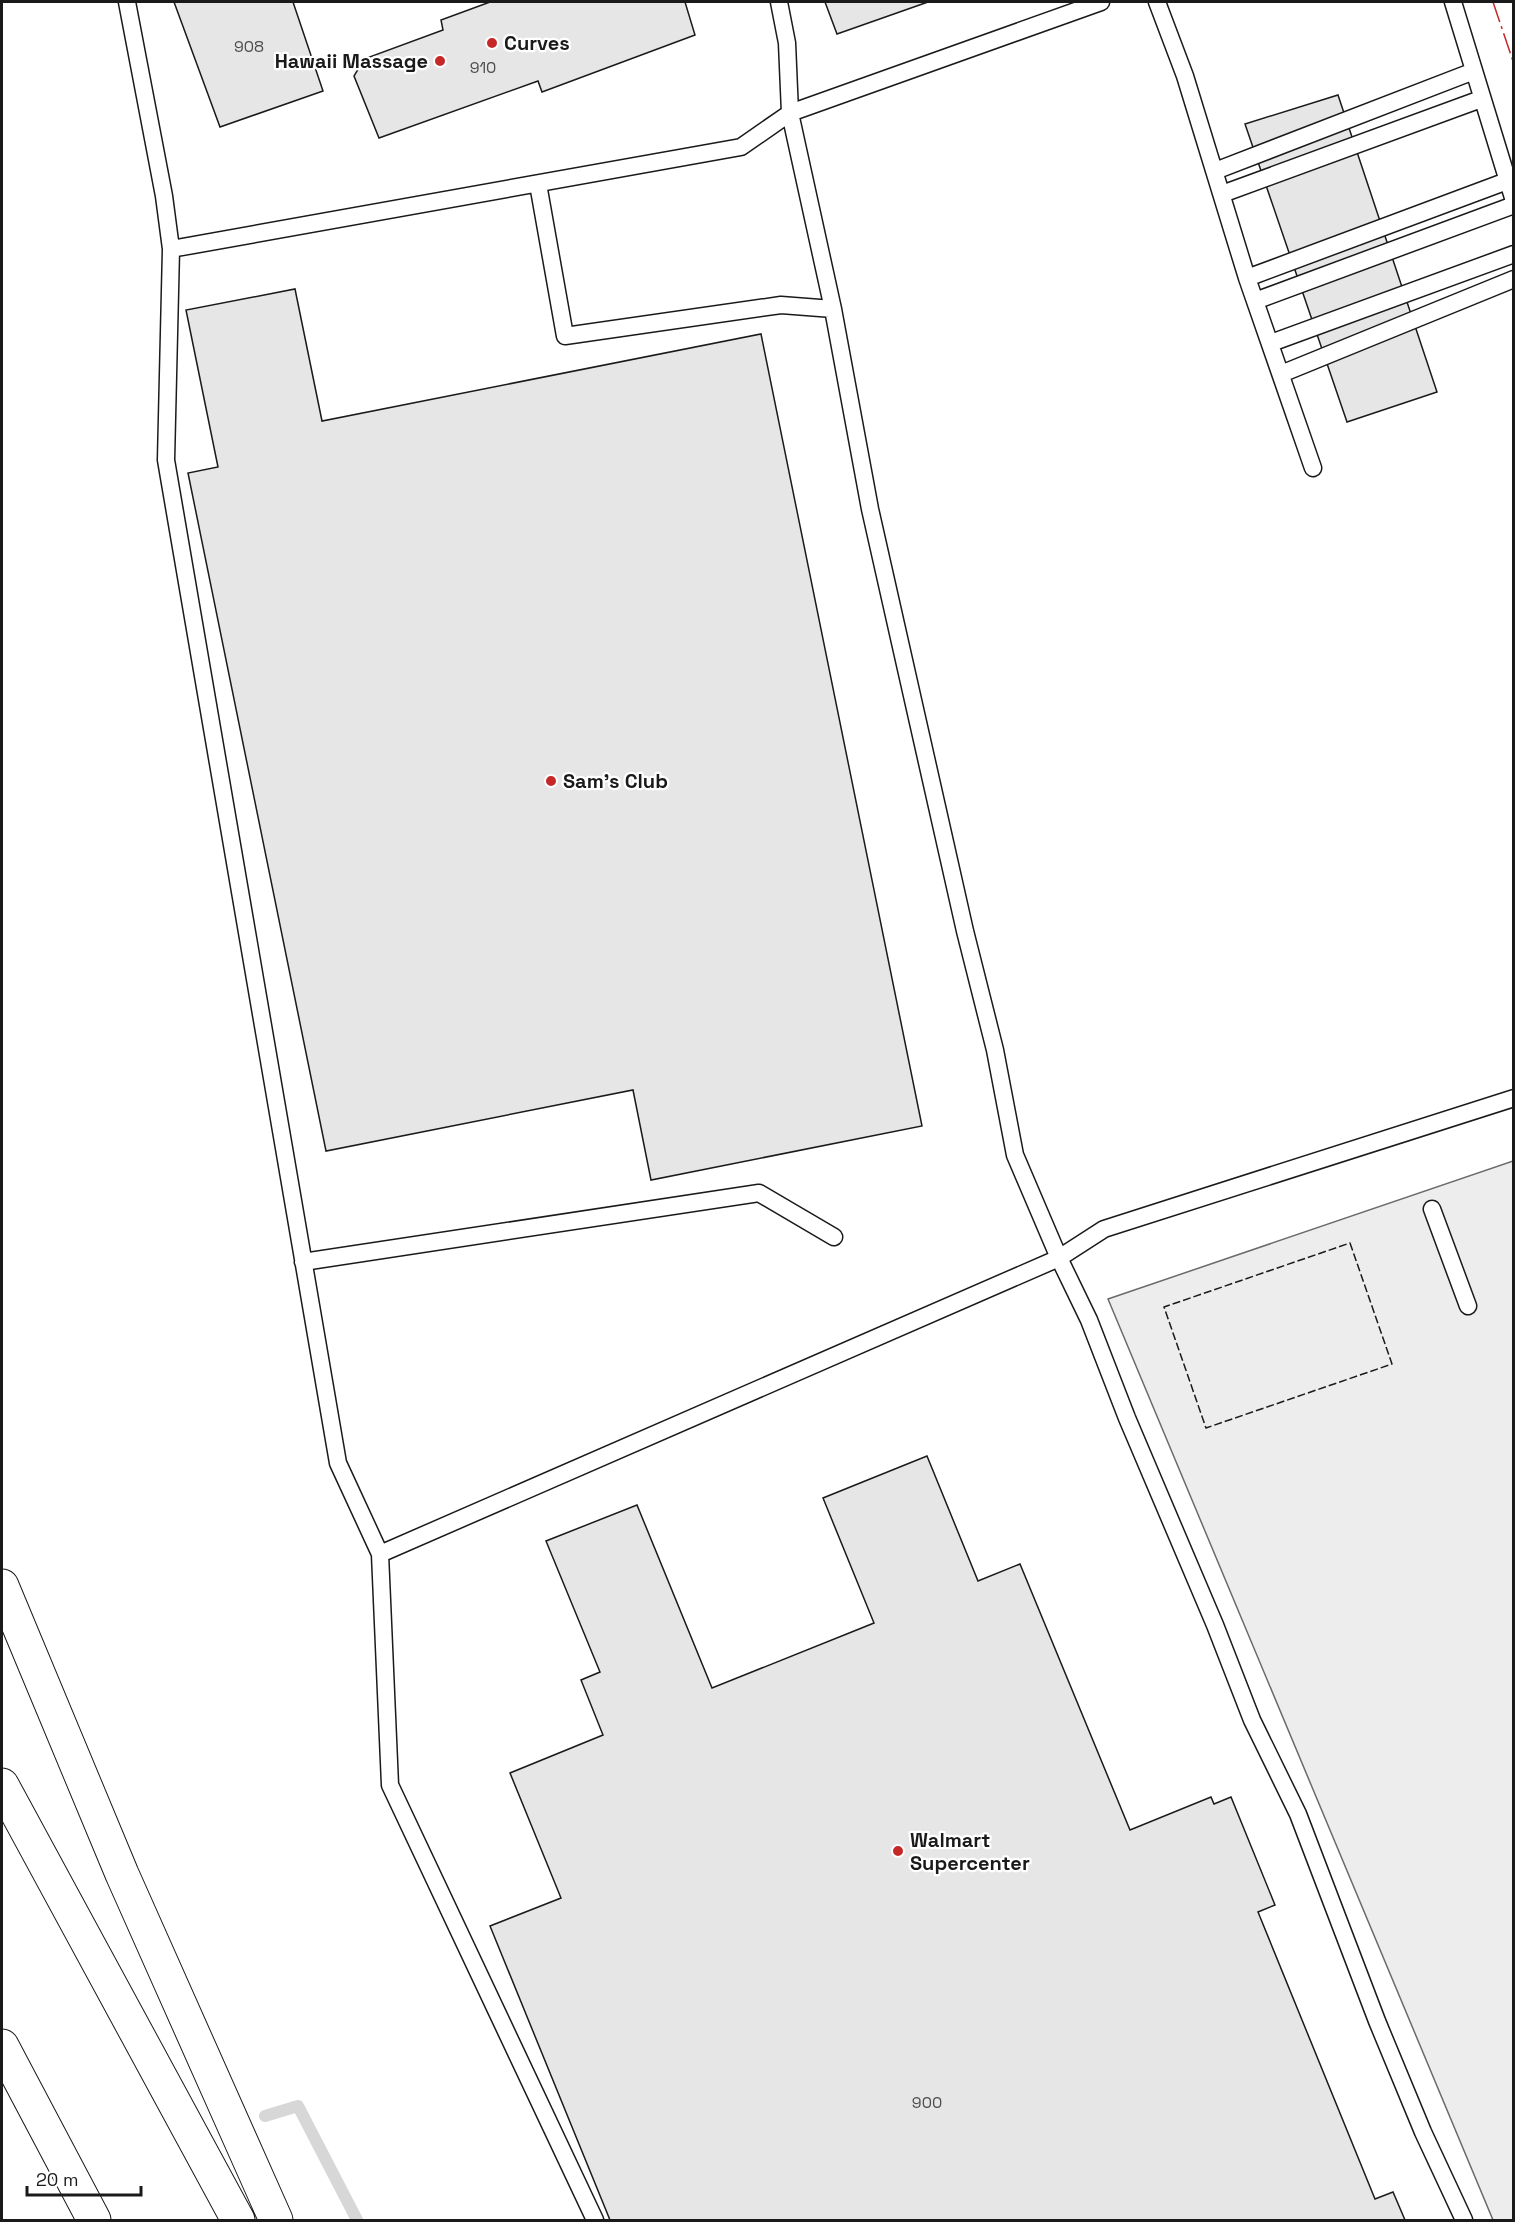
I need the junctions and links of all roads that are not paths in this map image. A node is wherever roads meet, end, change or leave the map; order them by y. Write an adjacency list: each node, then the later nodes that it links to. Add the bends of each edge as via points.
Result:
1 (126, 2): 14 (lane)
2 (779, 2): 8 (lane, via 787,43)
3 (1101, 2): 8 (lane)
4 (1157, 2): 9 (lane)
5 (1453, 2): 6 (lane)
6 (1474, 70): 7 (lane); 9 (lane)
7 (1481, 99): 10 (lane); 12 (lane)
8 (790, 113): 11 (lane, via 741,147); 19 (lane)
9 (1215, 171): 12 (lane)
10 (1507, 181): 13 (lane); 16 (lane)
11 (538, 184): 14 (lane); 19 (lane, via 565,336 781,305)
12 (1222, 194): 16 (lane)
13 (1514, 203): 18 (lane)
14 (171, 249): 27 (lane, via 166,460)
15 (1514, 254): 20 (lane)
16 (1247, 278): 18 (lane)
17 (1514, 279): 21 (lane)
18 (1256, 301): 20 (lane)
19 (833, 309): 26 (lane, via 870,509 1015,1155)
20 (1270, 343): 21 (lane)
21 (1281, 374): 22 (lane)
22 (1313, 468)
23 (1514, 1098): 26 (lane, via 1104,1229)
24 (1432, 1209): 28 (lane)
25 (834, 1237): 27 (lane, via 759,1193)
26 (1059, 1258): 29 (lane); 37 (lane, via 1089,1320 1252,1720 1298,1814 1377,2021)
27 (303, 1262): 29 (lane, via 338,1463)
28 (1468, 1306)
29 (380, 1554): 36 (lane, via 390,1785)
30 (2, 1586): 35 (highway, via 127,1885)
31 (2, 1785): 34 (highway)
32 (2, 2046): 33 (highway)
33 (94, 2220)
34 (238, 2220)
35 (276, 2220)
36 (595, 2220)
37 (1464, 2220)

